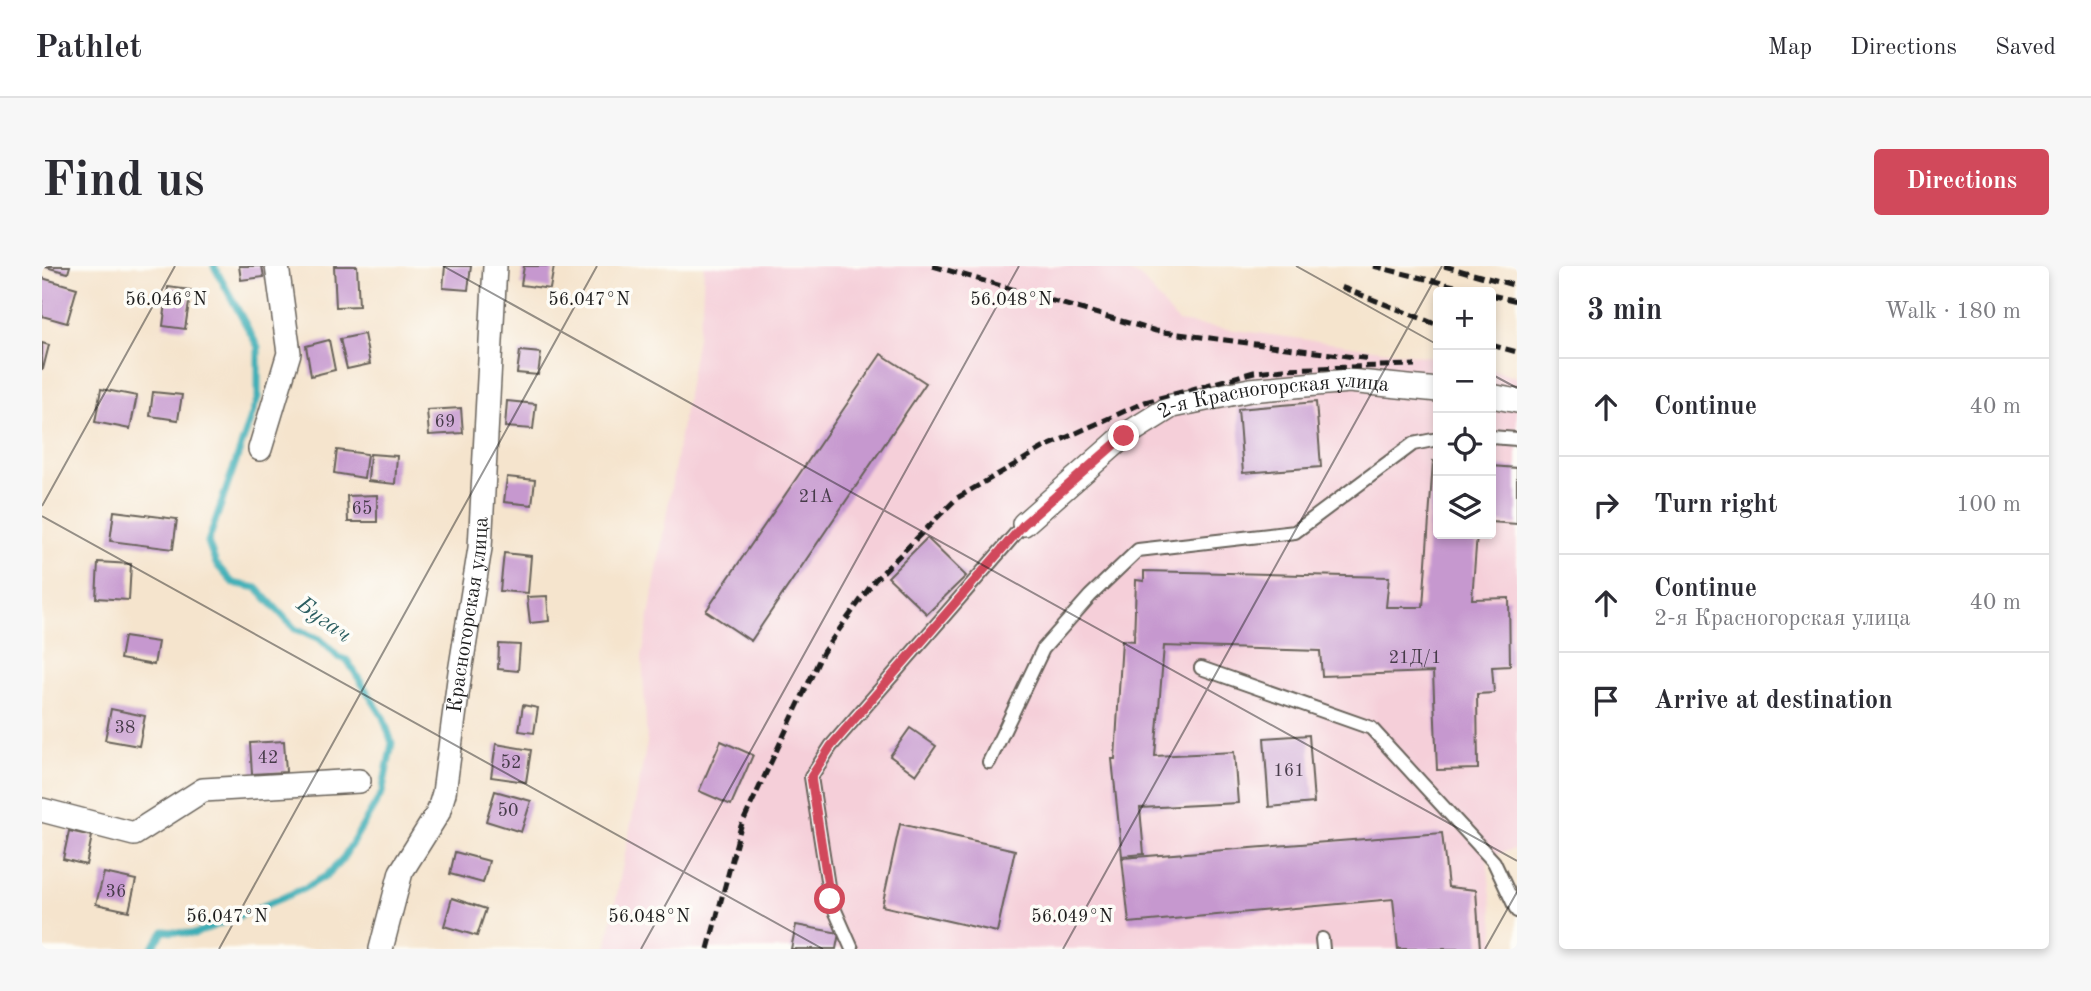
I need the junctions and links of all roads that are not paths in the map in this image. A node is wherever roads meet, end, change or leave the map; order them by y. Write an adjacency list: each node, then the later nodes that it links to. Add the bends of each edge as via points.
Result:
1 (277, 266): 9 (street, via 289,353)
2 (495, 266): 16 (street, Красногорская улица, via 480,548 444,793 438,813 401,872)
3 (1433, 389): 10 (street, 2-я Красногорская улица, via 1349,381 1250,390 1172,406 1124,436)
4 (1496, 397): 5 (street)
5 (1517, 401)
6 (1496, 437): 7 (lane)
7 (1517, 439)
8 (1433, 440): 12 (lane, via 1413,444 1295,532 1138,550 1043,649)
9 (260, 449)
10 (1024, 524): 17 (lane, via 831,746 811,777 830,899)
11 (1200, 668): 15 (lane, via 1371,728 1494,862)
12 (989, 762)
13 (359, 781): 14 (street, via 203,790 134,834)
14 (42, 810)
15 (1517, 911)
16 (381, 949)
17 (852, 949)

